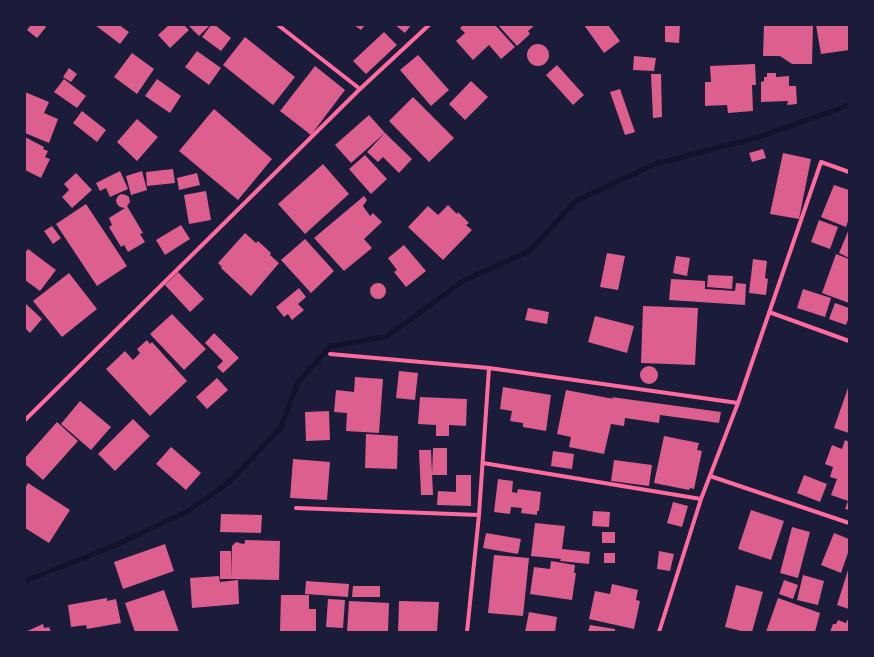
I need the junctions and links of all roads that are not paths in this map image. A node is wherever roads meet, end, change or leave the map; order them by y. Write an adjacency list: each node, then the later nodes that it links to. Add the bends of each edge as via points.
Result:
1 (278, 25): 3 (street)
2 (429, 25): 3 (street)
3 (360, 90): 10 (street)
4 (849, 172): 5 (street, via 821,162)
5 (769, 312): 6 (street); 9 (street)
6 (849, 341)
7 (330, 354): 8 (street)
8 (490, 368): 9 (street); 11 (street)
9 (738, 403): 12 (street)
10 (25, 420)
11 (483, 463): 13 (street); 15 (street)
12 (710, 476): 13 (street); 16 (street)
13 (700, 499): 18 (street)
14 (296, 508): 15 (street)
15 (479, 515): 17 (street)
16 (849, 523)
17 (467, 632)
18 (659, 632)

